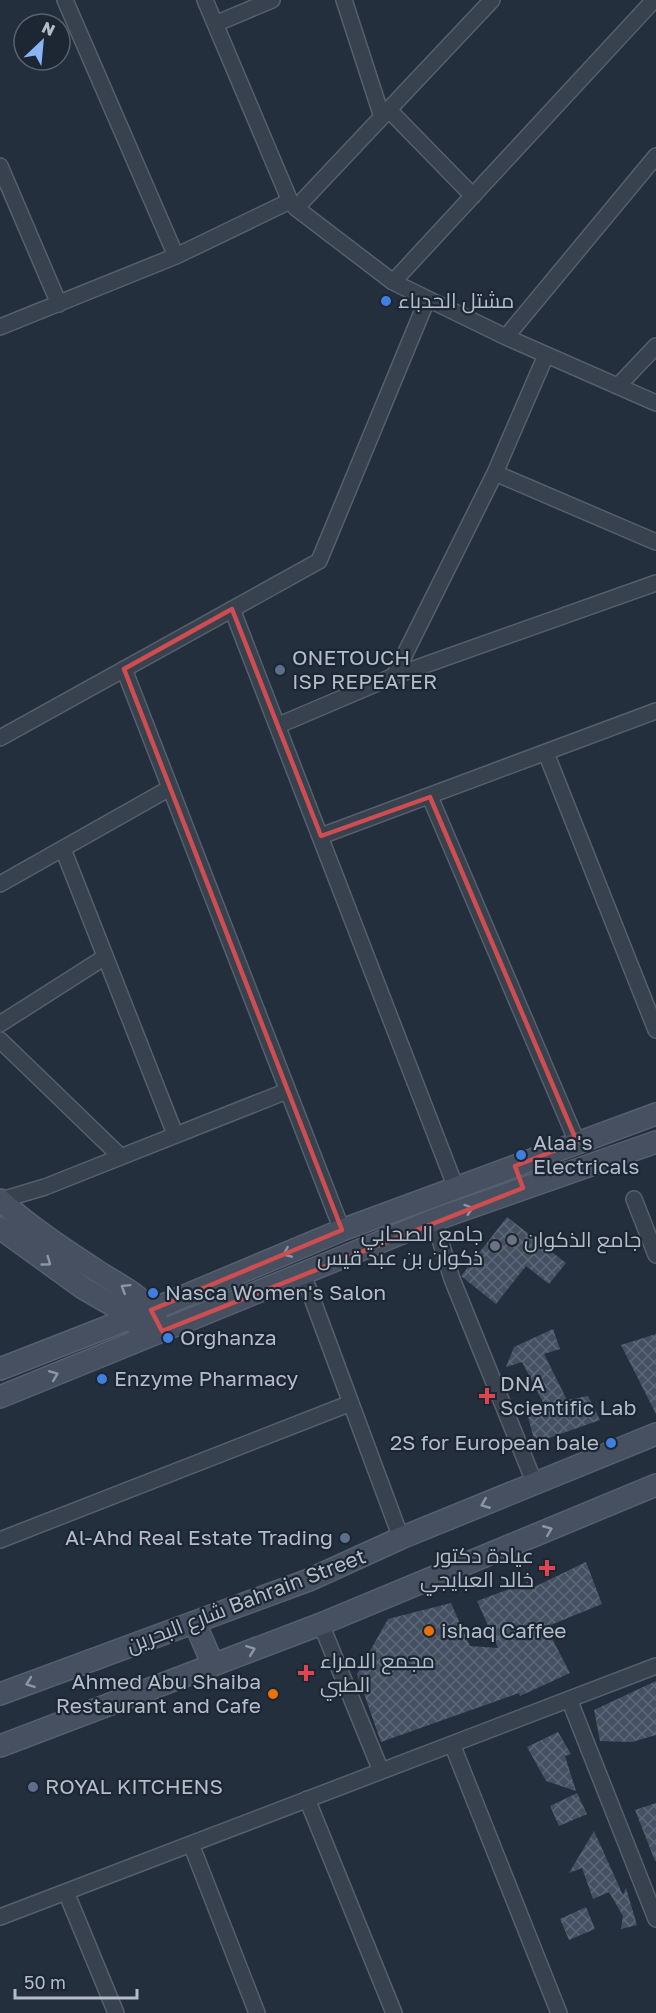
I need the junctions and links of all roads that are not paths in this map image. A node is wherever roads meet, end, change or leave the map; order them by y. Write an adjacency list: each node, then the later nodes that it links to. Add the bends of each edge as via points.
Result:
1 (65, 0): 13 (street)
2 (205, 0): 7 (street)
3 (272, 0): 7 (street)
4 (344, 0): 8 (street)
5 (492, 0): 8 (street)
6 (654, 0): 11 (street)
7 (215, 24): 12 (street)
8 (385, 113): 11 (street); 12 (street)
9 (656, 156): 18 (street)
10 (0, 166): 16 (street)
11 (473, 196): 14 (street)
12 (293, 204): 13 (street); 14 (street)
13 (176, 256): 16 (street)
14 (393, 282): 15 (street)
15 (427, 300): 18 (street); 26 (street, via 319,561)
16 (59, 304): 17 (street)
17 (0, 327)
18 (506, 337): 20 (street)
19 (656, 346): 21 (street)
20 (546, 355): 21 (street); 23 (street)
21 (618, 386): 22 (street)
22 (656, 403)
23 (495, 473): 24 (street); 28 (street)
24 (656, 542)
25 (656, 583): 28 (street)
26 (232, 609): 27 (street); 30 (street)
27 (124, 669): 31 (street); 33 (street)
28 (394, 676): 30 (street)
29 (656, 711): 32 (street)
30 (279, 725): 35 (street)
31 (0, 738)
32 (546, 753): 34 (street); 40 (street)
33 (170, 788): 36 (street); 42 (street)
34 (430, 797): 35 (street); 45 (street)
35 (321, 836): 49 (street)
36 (63, 849): 37 (street); 38 (street)
37 (0, 884)
38 (105, 957): 39 (street); 44 (street)
39 (0, 1024)
40 (656, 1030)
41 (0, 1040): 47 (street)
42 (287, 1091): 44 (street); 55 (street)
43 (656, 1114): 45 (street)
44 (175, 1134): 47 (street)
45 (577, 1142): 48 (street)
46 (656, 1142): 50 (street)
47 (120, 1155): 52 (street, via 45,1187)
48 (514, 1166): 49 (street); 50 (street)
49 (456, 1188): 55 (street)
50 (523, 1188): 53 (street, one-way to 50)
51 (634, 1199): 56 (street)
52 (0, 1200): 58 (street, one-way to 52, via 131,1291 34,1229)
53 (434, 1220): 57 (street); 64 (street, via 452,1279)
54 (0, 1228): 58 (street, one-way to 58, via 83,1288)
55 (342, 1230): 58 (street, one-way to 58)
56 (656, 1255)
57 (303, 1274): 59 (street); 62 (street)
58 (142, 1314): 59 (street); 60 (street)
59 (152, 1335): 61 (street, one-way to 59)
60 (0, 1369)
61 (0, 1397)
62 (351, 1403): 66 (street); 67 (street)
63 (656, 1434): 64 (street, شارع البحرين Bahrain Street)
64 (535, 1484): 66 (street, شارع البحرين Bahrain Street, one-way to 66)
65 (656, 1485): 69 (street, one-way to 65)
66 (401, 1538): 68 (street, شارع البحرين Bahrain Street, via 309,1581)
67 (0, 1540)
68 (195, 1623): 70 (street); 72 (street, شارع البحرين Bahrain Street, one-way to 72)
69 (321, 1624): 70 (street, one-way to 69); 76 (street)
70 (213, 1665): 75 (street)
71 (656, 1665): 73 (street)
72 (0, 1694)
73 (569, 1699): 74 (street); 81 (street)
74 (452, 1744): 76 (street); 85 (street)
75 (0, 1746)
76 (381, 1771): 77 (street)
77 (307, 1799): 78 (street); 84 (street)
78 (191, 1844): 79 (street); 83 (street)
79 (66, 1892): 80 (street); 82 (street)
80 (0, 1917)
81 (656, 1919)
82 (116, 2013)
83 (257, 2013)
84 (394, 2013)
85 (559, 2013)

